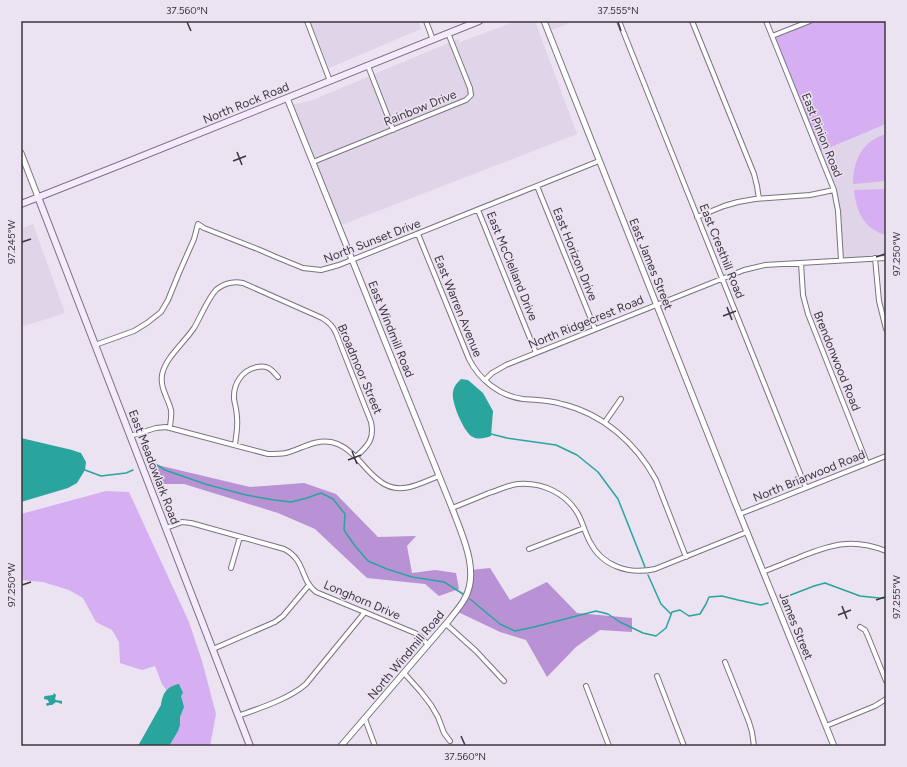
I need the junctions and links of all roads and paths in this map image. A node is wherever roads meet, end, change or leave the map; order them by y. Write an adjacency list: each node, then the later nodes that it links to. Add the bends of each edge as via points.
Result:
1 (307, 21): 13 (street)
2 (426, 21): 11 (street)
3 (478, 21): 9 (main road, North Rock Road)
4 (544, 21): 17 (street, East James Street)
5 (619, 21): 25 (street, East Cresthill Road)
6 (692, 21): 22 (street, via 754,174)
7 (766, 21): 10 (street, East Pinion Road)
8 (810, 21): 10 (street)
9 (448, 33): 11 (main road, North Rock Road); 15 (street, Rainbow Drive, via 471,95 466,100)
10 (772, 36): 20 (street, East Pinion Road)
11 (433, 40): 12 (main road, North Rock Road)
12 (368, 66): 13 (main road, North Rock Road); 15 (street)
13 (330, 81): 14 (main road, North Rock Road)
14 (287, 98): 18 (street, East Windmill Road); 21 (main road, North Rock Road)
15 (393, 130): 18 (street, Rainbow Drive)
16 (21, 153): 21 (street)
17 (599, 161): 19 (street, North Sunset Drive); 33 (street, East James Street)
18 (313, 162): 29 (street, East Windmill Road)
19 (537, 186): 24 (street, North Sunset Drive); 34 (street, East Horizon Drive)
20 (834, 190): 22 (street, via 810,195); 30 (street, East Pinion Road)
21 (38, 197): 23 (main road, North Rock Road); 36 (main road, East Meadowlark Road)
22 (758, 199): 25 (street, via 738,202)
23 (21, 204)
24 (478, 210): 26 (street, North Sunset Drive); 37 (street, East McClelland Drive)
25 (698, 217): 32 (street, East Cresthill Road)
26 (418, 234): 29 (street, North Sunset Drive); 39 (street, East Warren Avenue, via 469,359)
27 (875, 258): 28 (street, North Ridgecrest Road); 30 (street, North Ridgecrest Road); 35 (street, via 878,301)
28 (886, 258)
29 (352, 259): 36 (street, North Sunset Drive, via 321,270 303,268 198,224 194,239 161,312 147,324); 48 (street, East Windmill Road)
30 (841, 260): 31 (street, North Ridgecrest Road)
31 (801, 263): 32 (street, North Ridgecrest Road, via 757,266); 47 (street, Brendonwood Road, via 808,314)
32 (722, 278): 33 (street, North Ridgecrest Road); 49 (street, East Cresthill Road)
33 (656, 304): 34 (street, North Ridgecrest Road); 51 (street, East James Street)
34 (595, 329): 37 (street, North Ridgecrest Road)
35 (886, 330)
36 (95, 344): 43 (main road, East Meadowlark Road)
37 (536, 353): 39 (street, North Ridgecrest Road, via 506,365)
38 (278, 377): 44 (street, via 267,367 258,367 244,373 236,382)
39 (486, 380): 41 (street, East Warren Avenue, via 508,395 562,404)
40 (621, 399): 41 (street)
41 (605, 422): 58 (street, East Warren Avenue, via 628,441 650,468)
42 (170, 428): 43 (street, via 156,428); 44 (street); 46 (street, Broadmoor Street, via 171,412 162,381 166,364 184,342 214,292 223,285 239,282 322,318 331,325 372,422 373,434 370,442)
43 (130, 436): 52 (main road, East Meadowlark Road)
44 (235, 445): 46 (street, via 275,454 314,443 332,442 343,446)
45 (886, 456): 47 (street, North Briarwood Road)
46 (356, 457): 48 (street, via 379,481 393,488 409,488)
47 (867, 463): 49 (street, North Briarwood Road)
48 (439, 476): 50 (street, East Windmill Road)
49 (806, 488): 51 (street, North Briarwood Road)
50 (452, 508): 53 (street, via 507,486 535,484 552,489 565,499 578,515); 60 (street, East Windmill Road)
51 (740, 514): 54 (street, James Street)
52 (166, 528): 55 (street, Longhorn Drive, via 185,522); 67 (main road, East Meadowlark Road)
53 (584, 528): 56 (street); 58 (street, via 592,546 601,557 614,566 627,570 640,572 655,569)
54 (747, 532): 58 (street); 61 (street, James Street)
55 (240, 537): 59 (street); 62 (street, Longhorn Drive, via 291,553 299,562)
56 (529, 549)
57 (886, 551): 61 (street, via 859,544 835,545)
58 (686, 556)
59 (231, 568)
60 (471, 570): 64 (street, North Windmill Road, via 470,586 465,600)
61 (763, 572): 77 (street, James Street)
62 (309, 585): 63 (street, Longhorn Drive, via 319,594); 67 (street, via 276,622)
63 (365, 612): 66 (street, Longhorn Drive, via 418,635); 75 (street, via 300,689 289,696)
64 (446, 624): 66 (street, North Windmill Road); 71 (street)
65 (860, 627): 72 (street, via 867,634)
66 (428, 645): 69 (street, North Windmill Road)
67 (213, 649): 75 (main road, East Meadowlark Road)
68 (725, 662): 84 (street, via 749,722)
69 (404, 673): 76 (street, North Windmill Road); 78 (street, via 431,705)
70 (657, 676): 83 (street)
71 (504, 681)
72 (886, 681)
73 (586, 686): 82 (street)
74 (886, 699): 77 (street)
75 (238, 716): 79 (main road, East Meadowlark Road)
76 (365, 719): 80 (street, North Windmill Road); 81 (street)
77 (826, 726): 85 (street, James Street)
78 (450, 741)
79 (250, 746)
80 (341, 746)
81 (375, 746)
82 (609, 746)
83 (684, 746)
84 (754, 746)
85 (834, 746)

